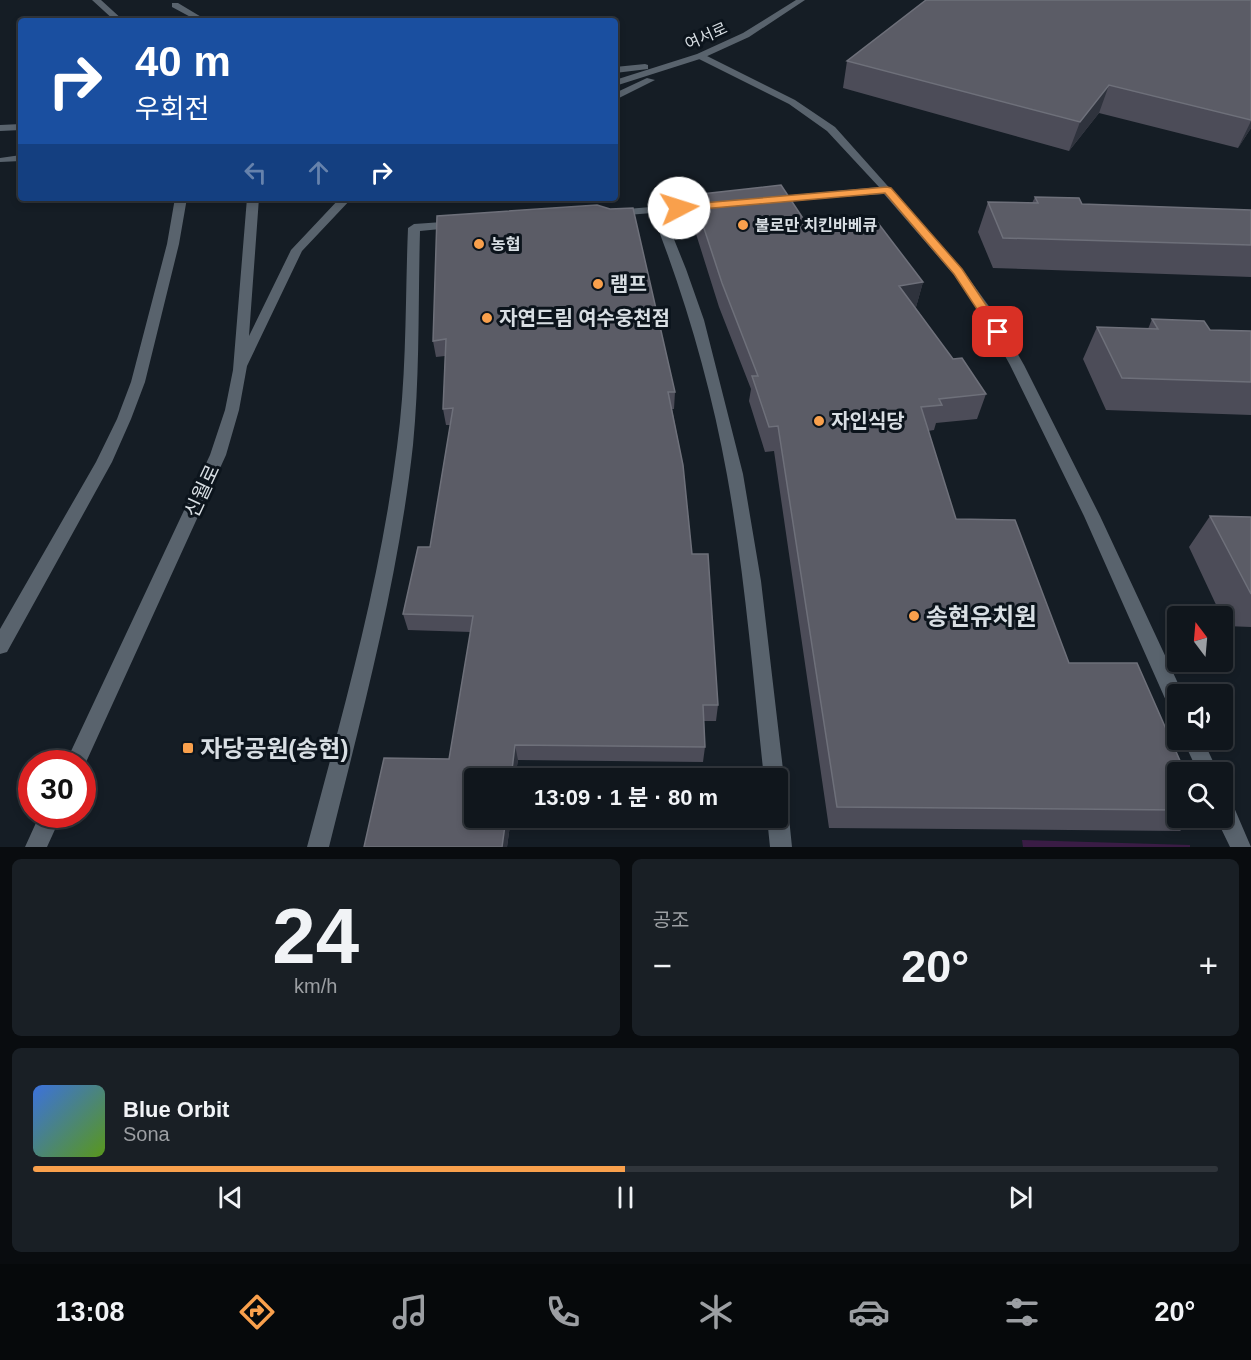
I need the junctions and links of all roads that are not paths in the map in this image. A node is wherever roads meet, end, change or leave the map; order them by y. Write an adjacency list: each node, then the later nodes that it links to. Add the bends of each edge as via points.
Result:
1 (96, 0): 4 (street)
2 (801, 0): 7 (street, 여서로, via 746,35)
3 (172, 2): 5 (street); 6 (street)
4 (117, 18)
5 (185, 18)
6 (199, 18)
7 (700, 56): 8 (street, 여서로); 16 (street, via 808,112 831,129)
8 (680, 64): 9 (street); 10 (street, 여서로); 11 (street)
9 (618, 70)
10 (618, 82)
11 (618, 95)
12 (18, 127): 13 (street)
13 (0, 128)
14 (18, 158): 15 (street)
15 (3, 160)
16 (887, 190): 20 (street); 27 (street, via 958,272 1011,355 1092,516)
17 (180, 201): 26 (street, via 138,382 124,419 104,462)
18 (253, 201): 25 (street, 신월로)
19 (343, 201): 25 (street, via 297,250)
20 (760, 201)
21 (725, 204): 22 (street)
22 (656, 210): 23 (street); 29 (street, via 698,320 735,474 752,581)
23 (604, 214)
24 (473, 223): 34 (street, via 414,228 411,379 393,534 370,643)
25 (240, 370): 28 (street, 신월로, via 218,455)
26 (0, 646)
27 (1168, 684)
28 (81, 750)
29 (773, 768)
30 (45, 828): 33 (street)
31 (779, 828): 35 (street)
32 (1232, 828): 36 (street)
33 (36, 847)
34 (318, 847)
35 (781, 847)
36 (1241, 847)

